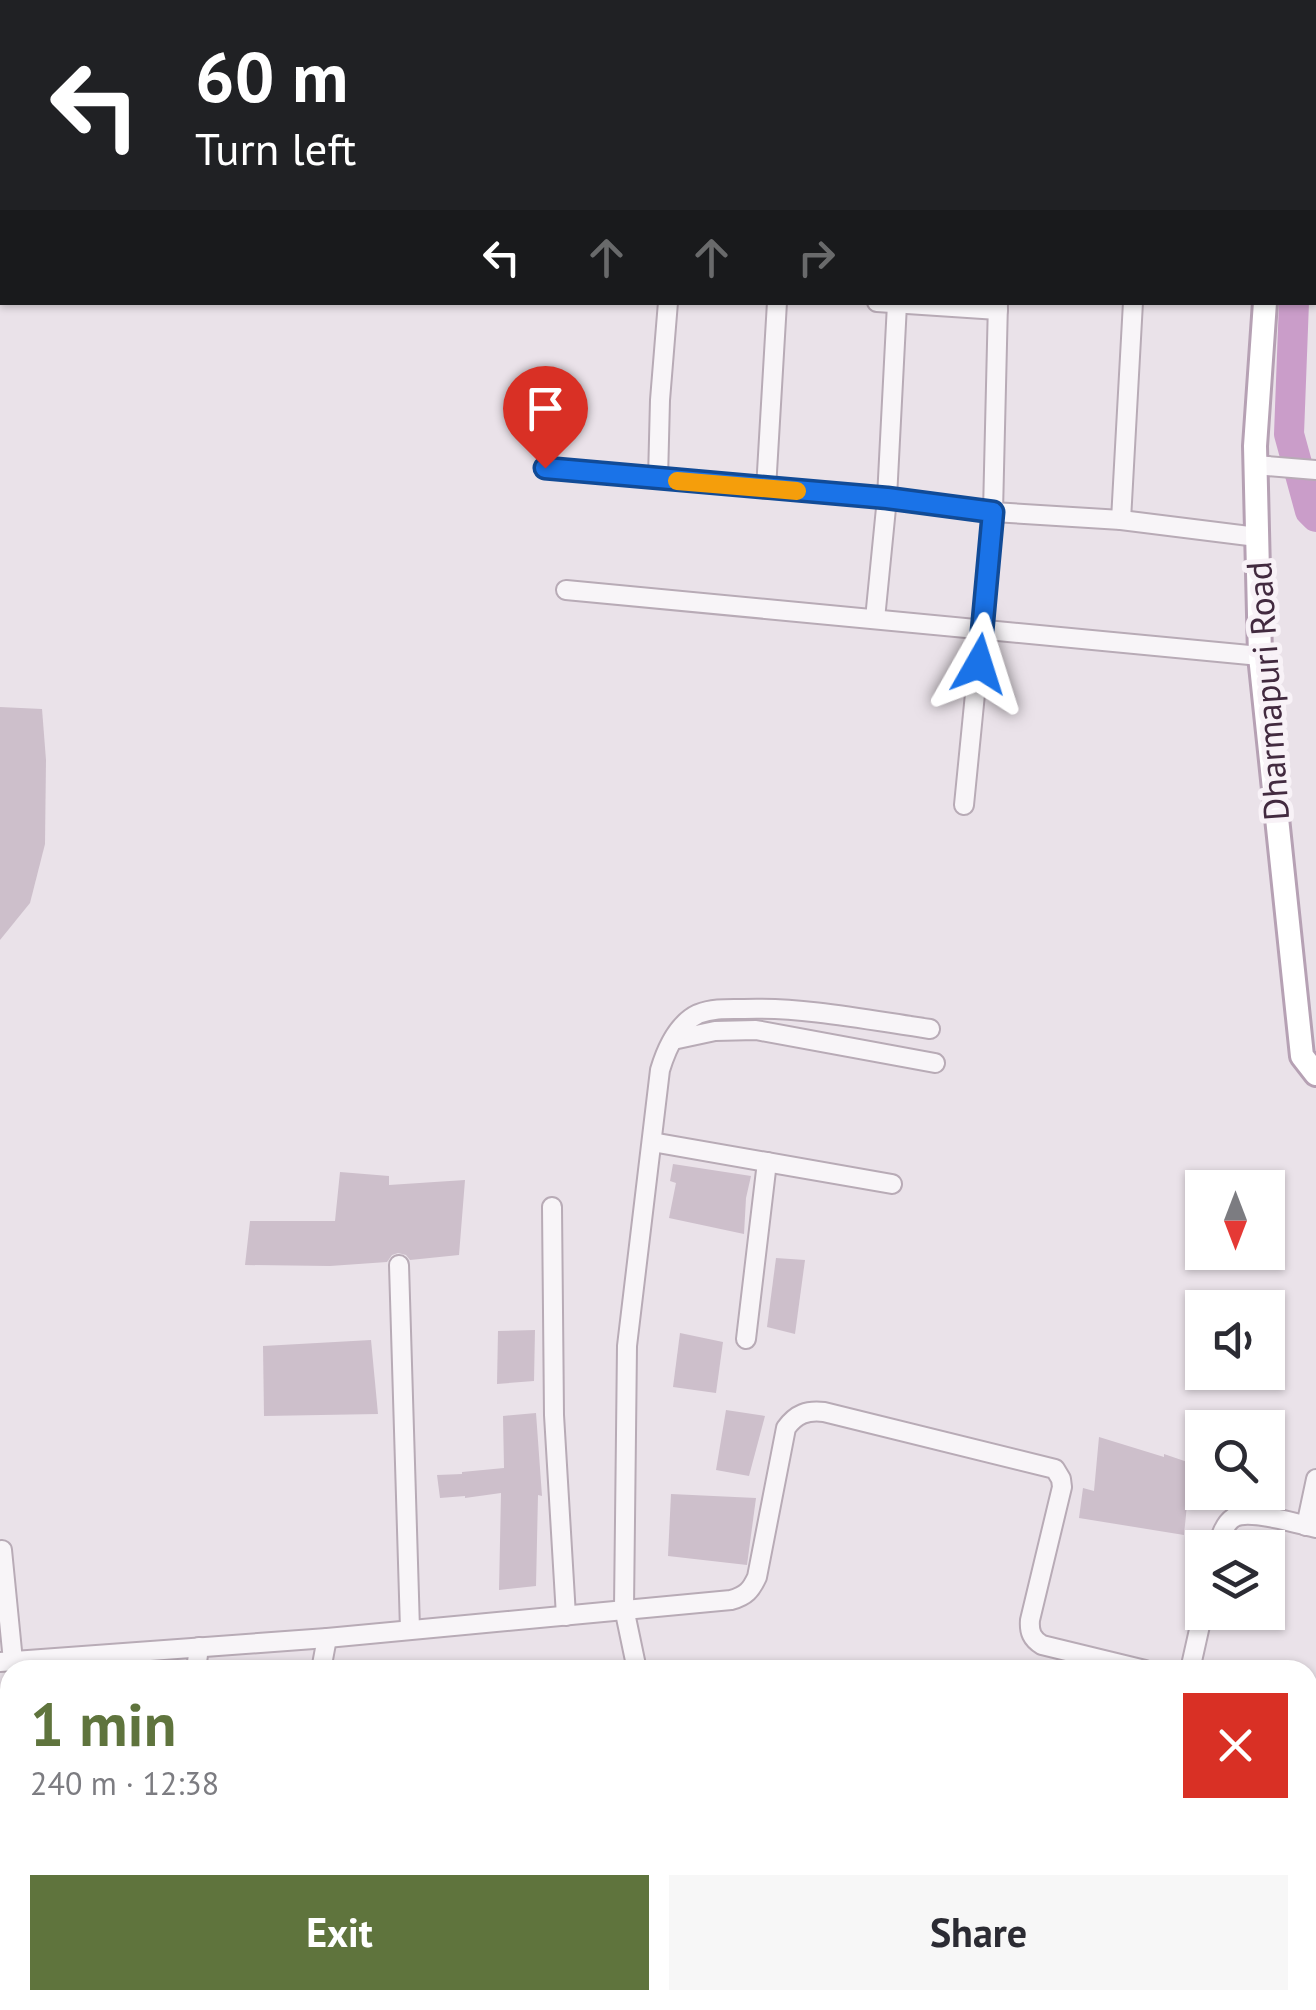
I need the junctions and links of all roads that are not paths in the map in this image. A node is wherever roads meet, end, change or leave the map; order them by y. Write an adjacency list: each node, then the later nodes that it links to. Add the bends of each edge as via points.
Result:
1 (668, 305): 11 (street)
2 (778, 305): 12 (street)
3 (897, 305): 13 (street)
4 (948, 305): 7 (street)
5 (1134, 305): 15 (street)
6 (1265, 305): 8 (main road, Dharmapuri Road)
7 (998, 306): 14 (street)
8 (1255, 465): 10 (street); 16 (main road, Dharmapuri Road)
9 (545, 468): 11 (street)
10 (1316, 470)
11 (658, 479): 12 (street)
12 (766, 489): 13 (street)
13 (887, 498): 14 (street); 18 (street)
14 (993, 512): 15 (street); 19 (street)
15 (1121, 520): 16 (street)
16 (1257, 537): 20 (main road, Dharmapuri Road)
17 (566, 590): 18 (street)
18 (875, 619): 19 (street)
19 (983, 629): 20 (street); 21 (street)
20 (1260, 656): 25 (main road, Dharmapuri Road, via 1302,1056)
21 (964, 805)
22 (930, 1029): 23 (street, via 784,1008 714,1009 684,1024)
23 (673, 1040): 24 (street, via 756,1030); 26 (street, via 660,1070)
24 (935, 1063)
25 (1316, 1074)
26 (652, 1142): 27 (street); 36 (street, via 627,1346)
27 (767, 1162): 28 (street); 31 (street)
28 (892, 1184)
29 (552, 1207): 37 (street, via 554,1414)
30 (399, 1264): 38 (street)
31 (746, 1339)
32 (1316, 1479): 33 (street)
33 (1311, 1527): 34 (street, via 1244,1515)
34 (1223, 1530)
35 (2, 1550): 42 (street)
36 (624, 1608): 37 (street); 46 (street); 47 (street, via 732,1600 752,1588 786,1428 812,1410 1055,1469 1062,1487 1031,1634 1042,1645)
37 (566, 1616): 38 (street)
38 (410, 1629): 40 (street)
39 (1199, 1630): 48 (street)
40 (327, 1638): 41 (street); 45 (street)
41 (199, 1646): 43 (street); 44 (street)
42 (7, 1660)
43 (20, 1660)
44 (197, 1660)
45 (324, 1660)
46 (635, 1660)
47 (1103, 1660)
48 (1192, 1660)

